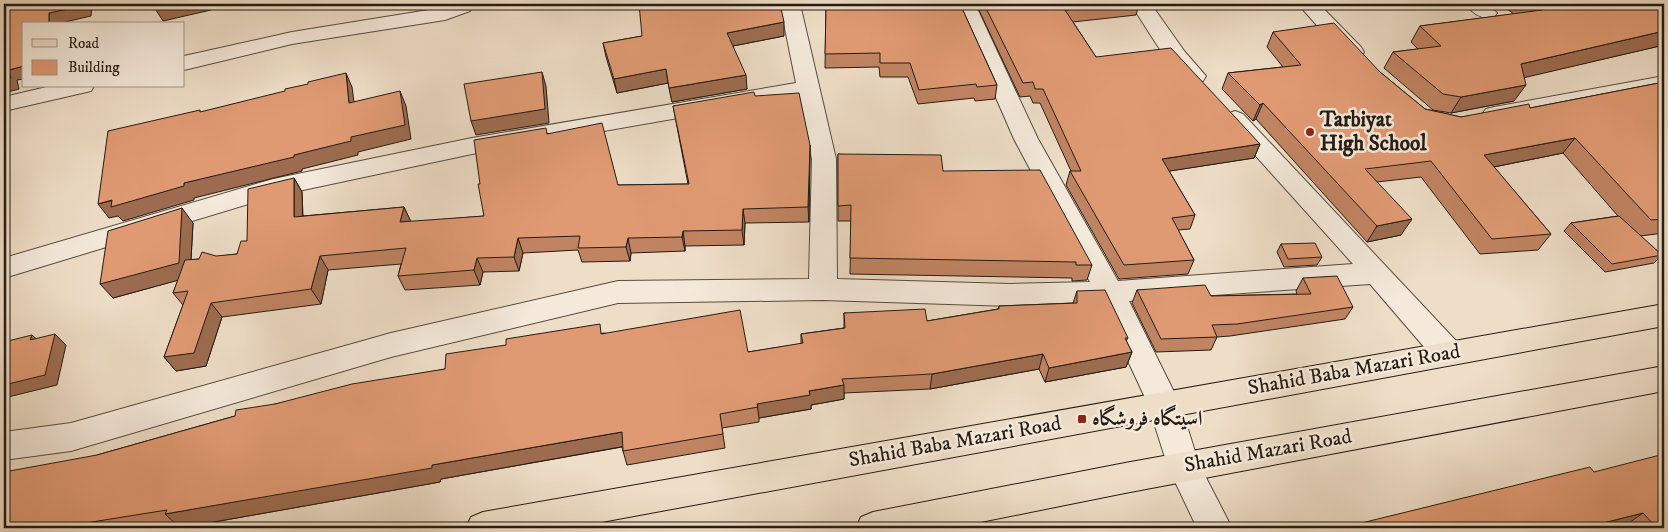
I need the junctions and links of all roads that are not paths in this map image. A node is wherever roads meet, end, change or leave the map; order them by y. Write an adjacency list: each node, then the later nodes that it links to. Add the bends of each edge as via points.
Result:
1 (465, 4): 6 (street, via 445,14 292,38)
2 (790, 4): 10 (street)
3 (965, 4): 16 (street, via 1026,138)
4 (1141, 4): 14 (street, via 1177,57)
5 (1308, 4): 7 (street)
6 (185, 63)
7 (1368, 67)
8 (1664, 83): 12 (street)
9 (74, 88): 11 (street)
10 (809, 88): 13 (street, via 472,146 273,188); 15 (street, via 824,159)
11 (4, 104)
12 (1470, 119)
13 (4, 268)
14 (1377, 273): 16 (street); 18 (street)
15 (823, 289): 16 (street, via 1011,295); 21 (street, via 618,292 391,346 71,437)
16 (1110, 292): 20 (street)
17 (1664, 315): 18 (main road, Shahid Baba Mazari Road)
18 (1448, 353): 20 (main road, Shahid Baba Mazari Road)
19 (1664, 378): 22 (main road, Shahid Mazari Road)
20 (1164, 404): 22 (street); 23 (main road, Shahid Baba Mazari Road)
21 (4, 446)
22 (1184, 467): 24 (main road, Shahid Mazari Road); 25 (street)
23 (483, 528)
24 (873, 528)
25 (1215, 528)

